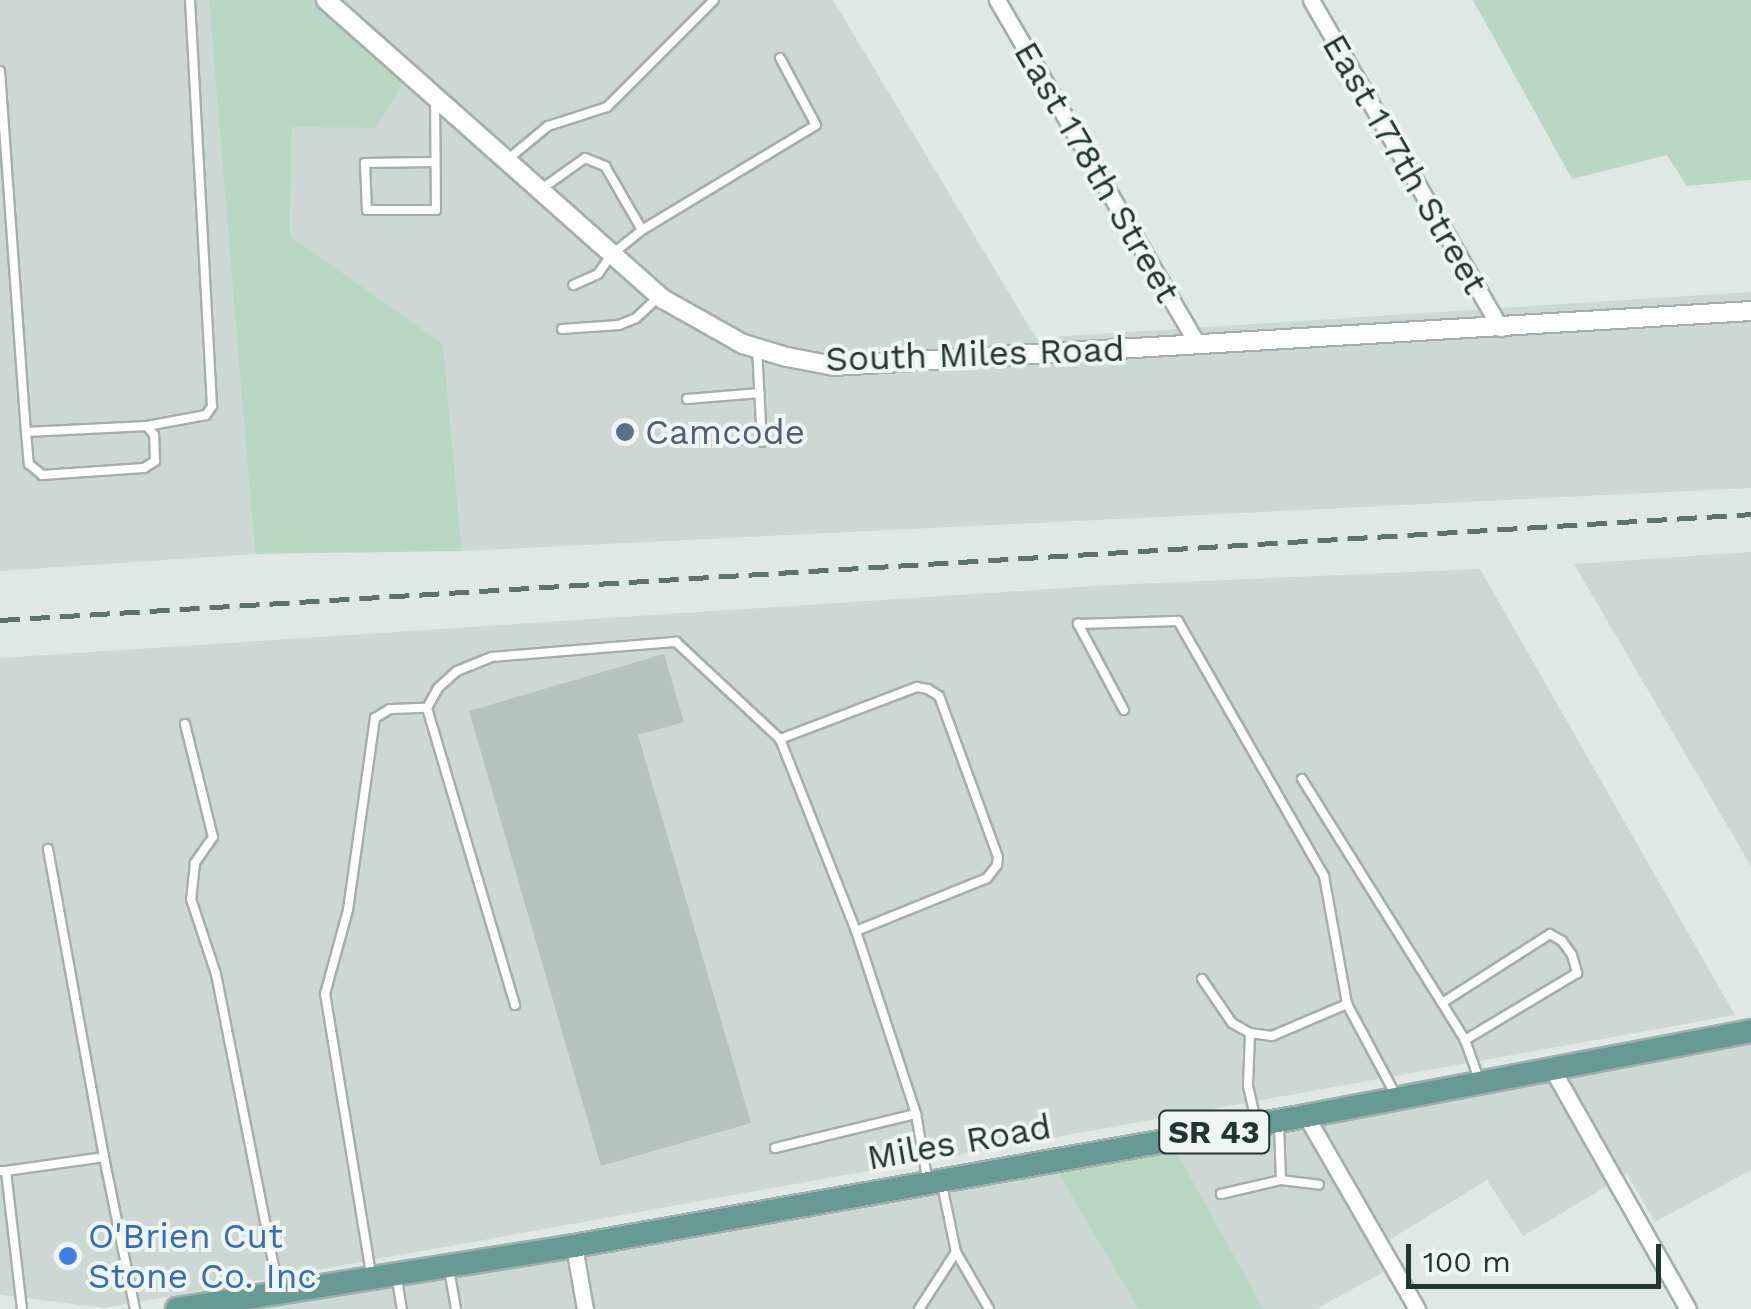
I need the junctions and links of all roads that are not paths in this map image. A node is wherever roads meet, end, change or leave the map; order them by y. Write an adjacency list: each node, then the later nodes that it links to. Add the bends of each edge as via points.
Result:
1 (190, 0): 23 (lane, via 212,406 206,415)
2 (326, 0): 8 (street, South Miles Road)
3 (714, 0): 9 (lane, via 607,108 548,126)
4 (997, 0): 19 (street, East 178th Street)
5 (1310, 0): 17 (street, East 177th Street)
6 (780, 58): 12 (lane, via 816,125)
7 (0, 72): 24 (lane)
8 (435, 97): 9 (street, South Miles Road); 10 (lane)
9 (507, 160): 11 (street, South Miles Road)
10 (434, 162): 10 (lane, via 436,210 367,210 366,163)
11 (540, 190): 12 (lane, via 586,158 604,166); 13 (street, South Miles Road)
12 (642, 230): 13 (lane)
13 (612, 254): 14 (lane, via 598,274); 15 (street, South Miles Road)
14 (573, 285)
15 (660, 296): 18 (lane, via 620,325); 20 (street, South Miles Road)
16 (1751, 311): 17 (street, South Miles Road)
17 (1500, 328): 19 (street, South Miles Road)
18 (562, 329)
19 (1197, 344): 20 (street, South Miles Road, via 834,366)
20 (757, 348): 21 (lane)
21 (760, 393): 22 (lane); 25 (lane)
22 (687, 399)
23 (146, 426): 24 (lane); 24 (lane, via 154,434 154,461 144,468 42,475 29,464)
24 (26, 432)
25 (762, 442)
26 (427, 708): 29 (lane, via 457,671 492,657 676,642); 36 (lane); 57 (lane, via 390,709 374,718 348,910 324,994)
27 (1124, 710): 35 (lane, via 1078,624 1178,622 1324,876)
28 (186, 724): 58 (lane, via 213,838 195,863 191,899 216,974)
29 (780, 739): 32 (lane); 32 (lane, via 916,687 939,696 996,865 988,878)
30 (1302, 779): 34 (lane)
31 (48, 848): 47 (lane)
32 (856, 931): 43 (lane)
33 (1202, 979): 38 (lane, via 1232,1023)
34 (1442, 1003): 39 (lane); 39 (lane, via 1550,934 1572,955 1577,972)
35 (1346, 1004): 38 (lane, via 1272,1036); 42 (lane)
36 (515, 1005)
37 (1751, 1030): 40 (main road, Miles Road / SR 43)
38 (1250, 1032): 45 (lane, via 1248,1086)
39 (1465, 1040): 41 (lane)
40 (1551, 1067): 41 (main road, Miles Road / SR 43); 69 (street)
41 (1480, 1082): 42 (main road, Miles Road / SR 43)
42 (1397, 1098): 44 (main road, Miles Road / SR 43)
43 (916, 1114): 46 (lane); 50 (lane)
44 (1306, 1116): 45 (main road, Miles Road / SR 43); 68 (street)
45 (1268, 1122): 49 (lane); 50 (main road, Miles Road / SR 43)
46 (775, 1148)
47 (104, 1157): 48 (lane); 61 (lane)
48 (3, 1171): 60 (lane)
49 (1281, 1180): 51 (lane); 52 (lane)
50 (935, 1182): 53 (main road, Miles Road / SR 43); 54 (lane)
51 (1319, 1185)
52 (1221, 1194)
53 (574, 1246): 55 (main road, Miles Road / SR 43); 65 (street)
54 (956, 1252): 66 (lane); 67 (lane)
55 (448, 1266): 56 (main road, Miles Road / SR 43); 64 (lane)
56 (396, 1274): 57 (main road, Miles Road / SR 43); 63 (lane)
57 (372, 1278): 58 (main road, Miles Road / SR 43)
58 (279, 1293): 59 (main road, Miles Road / SR 43)
59 (256, 1303): 62 (main road, Miles Road / SR 43)
60 (22, 1309)
61 (135, 1309)
62 (178, 1309)
63 (402, 1309)
64 (456, 1309)
65 (585, 1309)
66 (920, 1309)
67 (989, 1309)
68 (1417, 1309)
69 (1688, 1309)

